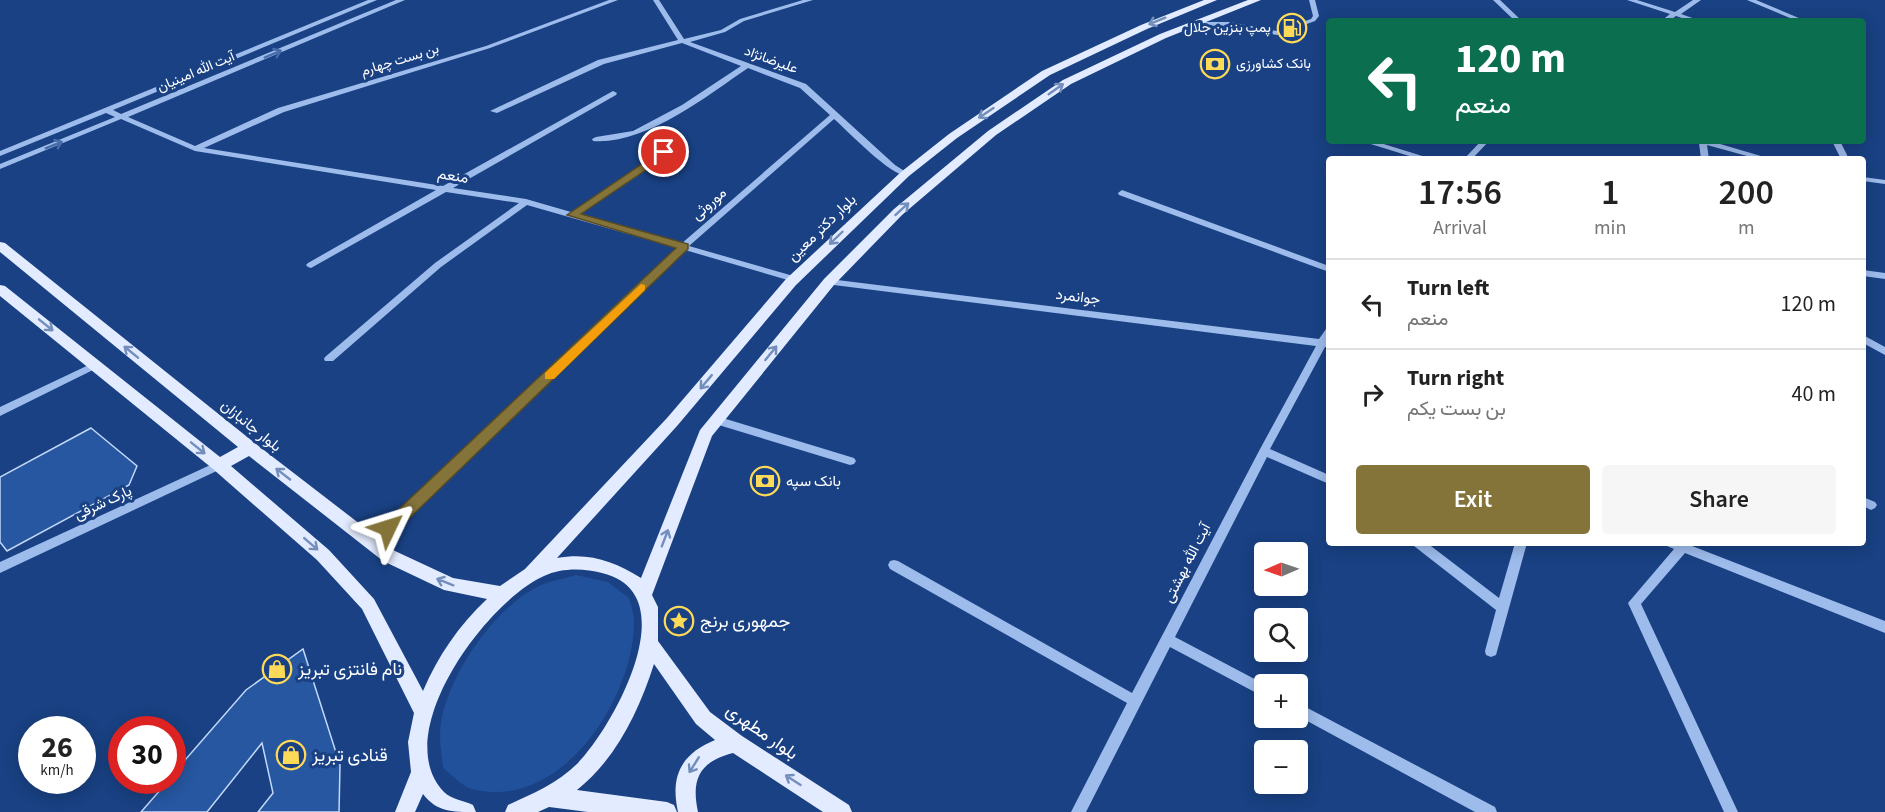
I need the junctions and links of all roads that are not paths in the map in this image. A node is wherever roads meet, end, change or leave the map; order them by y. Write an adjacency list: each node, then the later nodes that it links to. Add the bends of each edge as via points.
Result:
1 (374, 0): 22 (street, آیت الله امینیان)
2 (402, 0): 25 (street, آیت الله امینیان, one-way to 2)
3 (615, 0): 31 (street, بن بست چهارم, via 488,47 281,110)
4 (656, 0): 19 (street)
5 (810, 0): 19 (street)
6 (1212, 0): 37 (main road, بلوار دکتر معین, one-way to 37, via 1046,73)
7 (1256, 0): 18 (main road)
8 (1312, 0): 18 (street, via 1316,16 1313,20 1277,33 1230,24)
9 (1496, 0): 14 (street)
10 (1630, 0): 13 (street)
11 (1698, 0): 13 (street)
12 (1750, 0): 17 (street)
13 (1677, 16): 15 (street); 16 (street)
14 (1516, 18)
15 (1672, 18)
16 (1685, 18)
17 (1795, 18)
18 (1190, 24): 51 (main road, one-way to 18, via 898,212 992,133 1066,82)
19 (682, 41): 20 (street, علیرضانژاد); 23 (street, via 601,62)
20 (747, 65): 24 (street, علیرضانژاد, via 803,86); 26 (street, via 635,133)
21 (613, 93): 40 (street)
22 (108, 111): 25 (street, منعم); 32 (street, آیت الله امینیان)
23 (494, 111)
24 (834, 115): 37 (street, علیرضانژاد); 45 (street, موروثی)
25 (124, 117): 31 (street, منعم); 36 (street, آیت الله امینیان, one-way to 25)
26 (596, 139)
27 (682, 140): 43 (street)
28 (1376, 144): 33 (street)
29 (1482, 144): 34 (street)
30 (1713, 144): 35 (street)
31 (195, 149): 40 (street, منعم)
32 (0, 154)
33 (1418, 156)
34 (1471, 156)
35 (1756, 156)
36 (0, 166)
37 (905, 174): 50 (main road, بلوار دکتر معین, one-way to 50)
38 (1866, 180): 39 (street)
39 (1885, 182)
40 (444, 189): 42 (street, منعم); 46 (street)
41 (1122, 193): 47 (street)
42 (526, 202): 43 (street, منعم); 57 (street, via 438,265)
43 (572, 215): 45 (street, منعم)
44 (0, 246): 61 (main road, بلوار جانبازان, one-way to 44)
45 (684, 246): 50 (street, منعم); 66 (street, موروثی)
46 (311, 265)
47 (1326, 268)
48 (1866, 273): 49 (street)
49 (1885, 276)
50 (794, 279): 73 (main road, بلوار دکتر معین, one-way to 73, via 672,422)
51 (829, 282): 53 (street, جوانمرد); 60 (main road, one-way to 51)
52 (0, 289): 58 (main road, one-way to 58)
53 (1326, 339)
54 (1866, 340): 56 (street)
55 (1326, 341): 62 (street, آیت الله بهشتی)
56 (1885, 352)
57 (329, 359)
58 (94, 364): 59 (street); 64 (main road, one-way to 64)
59 (0, 412)
60 (716, 420): 63 (street); 74 (main road, one-way to 60, via 705,434)
61 (250, 448): 64 (main road); 66 (main road, بلوار جانبازان, one-way to 61)
62 (1264, 451): 65 (street); 78 (street, آیت الله بهشتی)
63 (850, 461)
64 (219, 465): 72 (street, پارک شرقی); 83 (main road, one-way to 83, via 323,555 368,604)
65 (1326, 479)
66 (372, 543): 75 (main road, بلوار جانبازان, one-way to 66, via 450,585 389,556)
67 (1422, 546): 76 (street)
68 (1520, 546): 76 (street)
69 (1676, 546): 96 (street, via 1634,603)
70 (1680, 546): 77 (street)
71 (894, 565): 82 (street)
72 (0, 568)
73 (530, 574): 74 (main road, via 564,563 597,563 626,573); 75 (main road)
74 (644, 593): 79 (main road, via 651,618)
75 (502, 594): 83 (main road, via 478,615 447,661)
76 (1503, 608): 80 (street)
77 (1885, 627)
78 (1167, 639): 81 (street); 82 (street, آیت الله بهشتی)
79 (650, 644): 85 (main road, بلوار مطهری, via 703,718); 87 (main road, via 634,693 608,745 584,772)
80 (1491, 651)
81 (1254, 686)
82 (1135, 701): 94 (street, آیت الله بهشتی)
83 (423, 711): 86 (main road, via 418,741)
84 (1308, 714): 95 (street)
85 (735, 743): 92 (main road, one-way to 92, via 717,746 699,756 688,773 684,799); 93 (main road, بلوار مطهری, one-way to 85)
86 (421, 773): 88 (main road); 89 (main road, via 438,800)
87 (550, 797): 90 (main road); 91 (main road)
88 (405, 812)
89 (466, 812)
90 (515, 812)
91 (667, 812)
92 (688, 812)
93 (842, 812)
94 (1078, 812)
95 (1490, 812)
96 (1731, 812)

